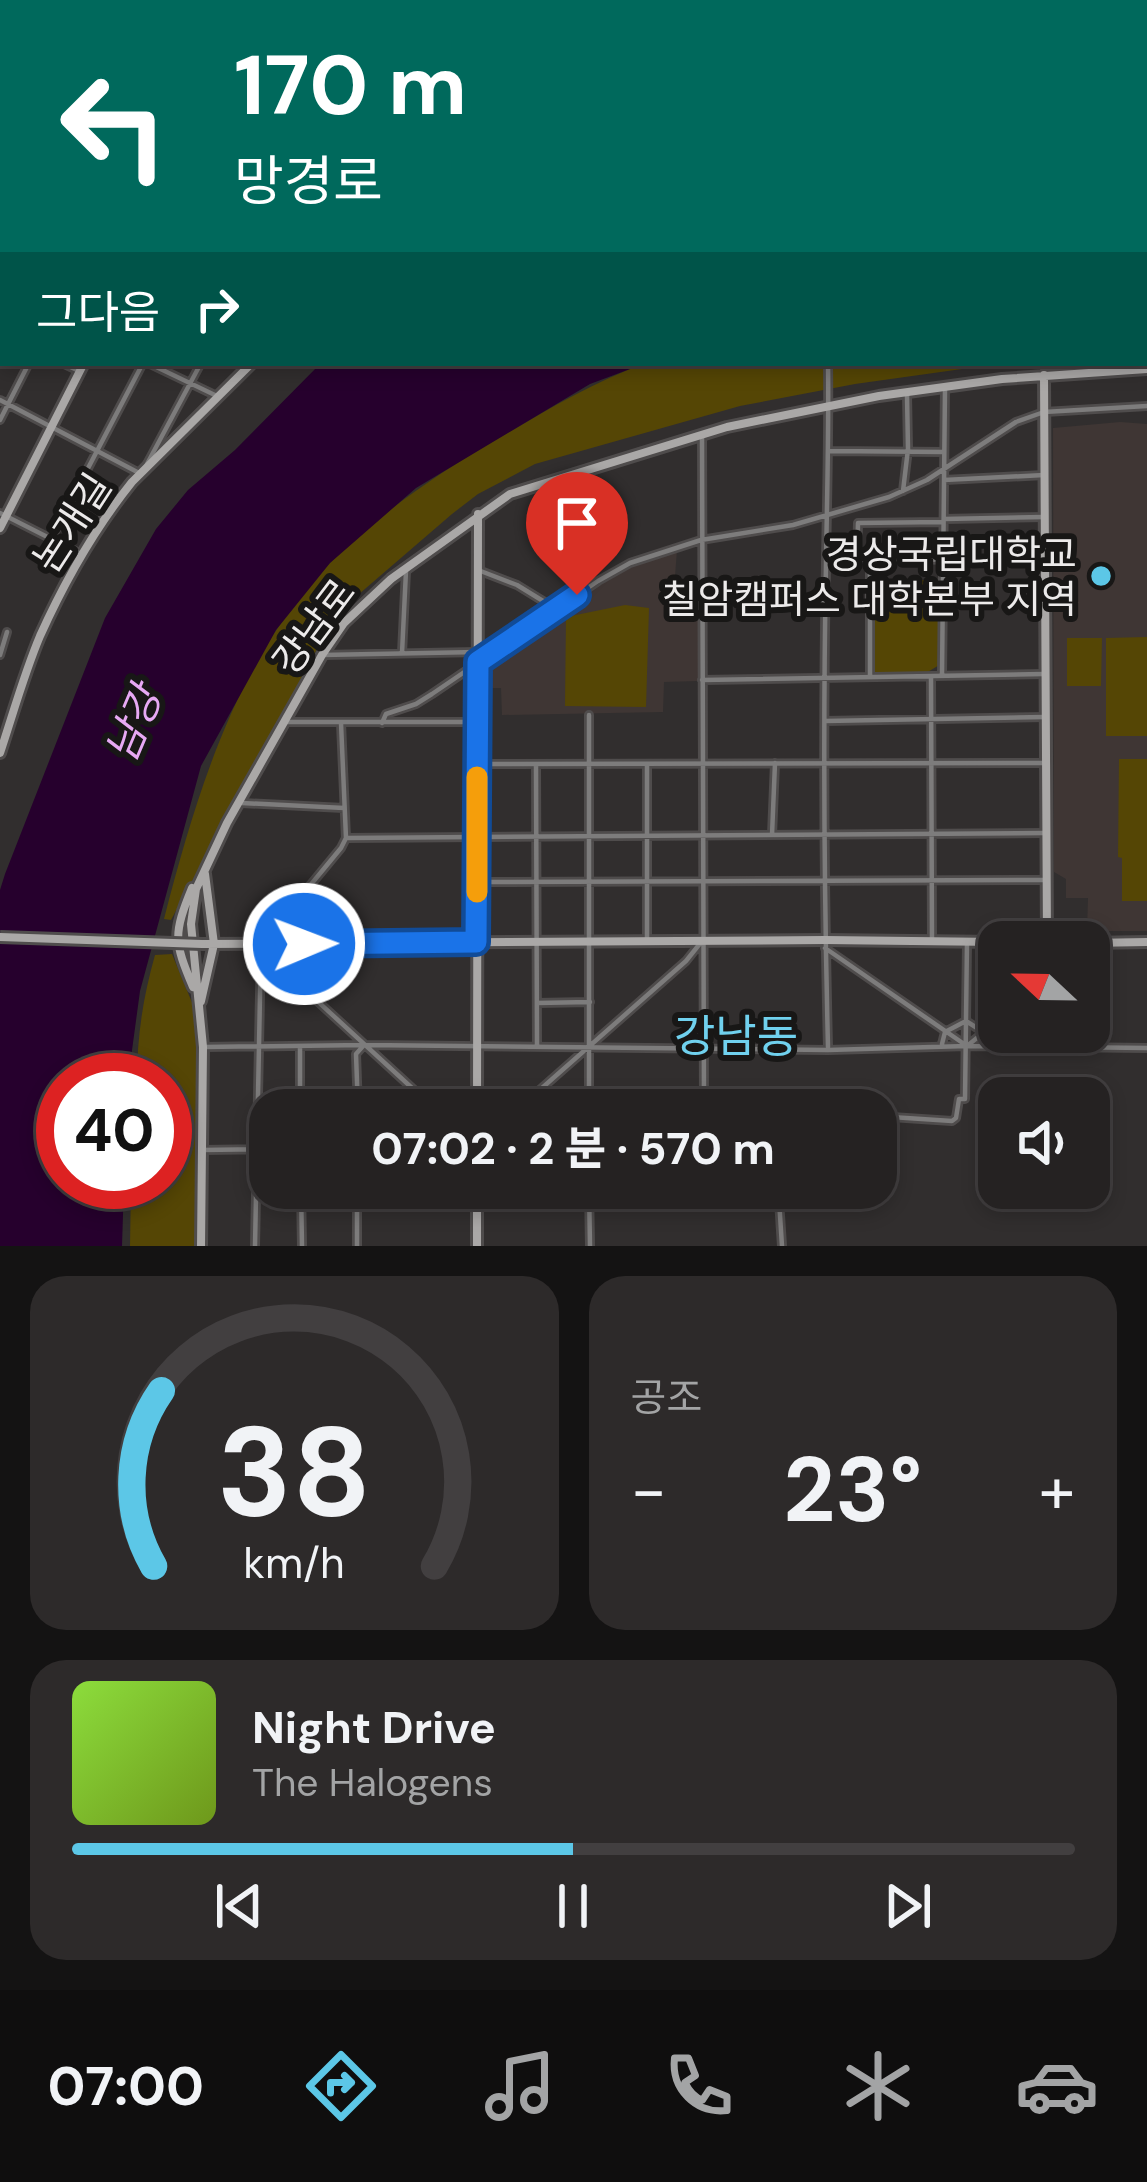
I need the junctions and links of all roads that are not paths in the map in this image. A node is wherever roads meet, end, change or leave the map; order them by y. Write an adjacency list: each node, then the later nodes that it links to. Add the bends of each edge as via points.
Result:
1 (27, 366): 15 (street)
2 (144, 366): 24 (street)
3 (153, 366): 10 (street)
4 (199, 366): 10 (street)
5 (249, 366): 13 (street, 논개길)
6 (828, 366): 16 (street)
7 (82, 367): 20 (street)
8 (1147, 369): 9 (street, 강남로)
9 (1044, 375): 11 (street, 강남로); 18 (street)
10 (190, 383): 13 (street); 27 (street)
11 (945, 387): 12 (street, 강남로); 25 (street)
12 (907, 393): 16 (street, 강남로); 22 (street)
13 (219, 397): 27 (street, 논개길)
14 (0, 400): 15 (street)
15 (8, 404): 19 (street); 20 (street)
16 (829, 406): 21 (street, 강남로); 23 (street)
17 (1147, 406): 18 (street)
18 (1044, 412): 26 (street); 28 (street)
19 (0, 420)
20 (52, 427): 24 (street); 32 (street)
21 (702, 434): 31 (street, 강남로, via 523,489); 38 (street)
22 (908, 449): 23 (street); 25 (street); 30 (street)
23 (830, 451): 33 (street)
24 (98, 452): 27 (street); 37 (street)
25 (944, 452): 26 (street)
26 (944, 469): 29 (street); 30 (street)
27 (141, 474): 39 (street, 논개길)
28 (1044, 475): 29 (street); 34 (street)
29 (944, 480): 35 (street)
30 (903, 491): 33 (street)
31 (478, 514): 45 (street, 강남로); 46 (street)
32 (3, 515): 36 (street); 37 (street)
33 (828, 516): 38 (street); 40 (street)
34 (1044, 517): 35 (street); 44 (street)
35 (944, 521): 41 (street, via 858,523); 43 (street)
36 (0, 528)
37 (51, 539): 39 (street)
38 (701, 540): 47 (street); 49 (street, via 630,563)
39 (83, 555): 69 (street, 논개길)
40 (826, 559): 41 (street); 48 (street)
41 (857, 559): 42 (street)
42 (870, 559): 43 (street); 58 (street)
43 (944, 559): 44 (street); 57 (street)
44 (1044, 560): 55 (street)
45 (407, 566): 51 (street); 53 (street, 강남로, via 344,623)
46 (478, 570): 49 (street); 54 (street)
47 (701, 600): 48 (street); 60 (street)
48 (826, 600): 59 (street)
49 (556, 609): 54 (street)
50 (7, 632): 52 (street)
51 (401, 653): 53 (street); 54 (street)
52 (0, 655)
53 (322, 655): 65 (street, 강남로)
54 (478, 657): 66 (street); 68 (street)
55 (1044, 674): 57 (street); 62 (street)
56 (931, 676): 57 (street); 58 (street); 63 (street)
57 (942, 676)
58 (871, 677): 59 (street)
59 (826, 678): 60 (street); 64 (street)
60 (701, 680): 78 (street)
61 (589, 715): 76 (street)
62 (1045, 717): 63 (street); 73 (street)
63 (931, 719): 64 (street); 72 (street)
64 (825, 721): 71 (street)
65 (285, 722): 67 (street); 80 (street, 강남로)
66 (478, 722): 68 (street); 74 (street)
67 (341, 723): 68 (street); 81 (street)
68 (382, 723)
69 (4, 731): 70 (street, 논개길)
70 (0, 753)
71 (825, 763): 72 (street); 79 (street); 83 (street)
72 (931, 763): 73 (street); 84 (street)
73 (1045, 763): 82 (street)
74 (477, 764): 75 (street); 88 (street)
75 (536, 764): 76 (street); 90 (street)
76 (589, 764): 77 (street); 89 (street)
77 (647, 764): 78 (street); 85 (street)
78 (702, 764): 79 (street); 86 (street)
79 (775, 764): 87 (street)
80 (238, 803): 81 (street); 92 (street, 강남로)
81 (344, 808): 91 (street)
82 (1045, 833): 84 (street); 93 (street)
83 (825, 834): 84 (street); 87 (street); 96 (street)
84 (932, 834): 94 (street)
85 (647, 835): 86 (street); 89 (street); 98 (street)
86 (702, 835): 87 (street); 99 (street)
87 (772, 835)
88 (477, 836): 90 (street); 91 (street); 95 (street)
89 (589, 836): 90 (street); 100 (street)
90 (536, 837): 97 (street)
91 (346, 838): 115 (street)
92 (205, 866): 113 (street); 119 (street, 강남로, via 178,920 178,950)
93 (1045, 880): 94 (street); 101 (street)
94 (932, 881): 96 (street); 107 (street)
95 (477, 882): 97 (street); 108 (street)
96 (825, 882): 99 (street); 114 (street)
97 (536, 883): 100 (street); 103 (street)
98 (647, 883): 99 (street); 100 (street); 105 (street)
99 (702, 883): 106 (street)
100 (590, 884): 104 (street)
101 (1047, 921)
102 (0, 937): 113 (street, bridge)
103 (537, 941): 104 (street); 108 (street); 118 (street)
104 (590, 941): 105 (street); 117 (street)
105 (647, 941): 106 (street)
106 (702, 941): 114 (street); 131 (street); 136 (street)
107 (932, 941): 109 (street); 114 (street)
108 (476, 942): 115 (street); 133 (street)
109 (967, 942): 110 (street); 120 (street)
110 (978, 942)
111 (1147, 942): 112 (street)
112 (1110, 943)
113 (214, 944): 115 (street); 119 (street)
114 (825, 944): 122 (street); 137 (street)
115 (261, 945): 116 (street)
116 (261, 957): 124 (street); 128 (street)
117 (590, 1002): 118 (street); 136 (street)
118 (537, 1003): 130 (street)
119 (200, 1004): 127 (street)
120 (966, 1021): 121 (street); 122 (street); 125 (street)
121 (978, 1029)
122 (945, 1032): 125 (street); 132 (street)
123 (978, 1038): 125 (street)
124 (364, 1045): 129 (street); 133 (street); 140 (street, via 356,1054); 141 (street)
125 (968, 1046): 126 (street); 132 (street); 146 (street, via 956,1118)
126 (978, 1046)
127 (203, 1047): 128 (street); 147 (street)
128 (258, 1047): 129 (street); 138 (street)
129 (300, 1047): 139 (street)
130 (537, 1047): 133 (street); 136 (street)
131 (705, 1047): 136 (street); 137 (street); 145 (street)
132 (940, 1047): 137 (street)
133 (477, 1048): 142 (street)
134 (1110, 1048): 135 (street)
135 (1147, 1048)
136 (590, 1049): 143 (street); 144 (street)
137 (828, 1049)
138 (258, 1089)
139 (300, 1089)
140 (357, 1089)
141 (413, 1089)
142 (477, 1089)
143 (543, 1089)
144 (589, 1089)
145 (704, 1089)
146 (897, 1119)
147 (202, 1150): 148 (street); 155 (street)
148 (249, 1150)
149 (256, 1209): 156 (street)
150 (301, 1209): 157 (street)
151 (357, 1209): 158 (street)
152 (477, 1209): 159 (street)
153 (589, 1209): 160 (street)
154 (780, 1209): 161 (street)
155 (201, 1246)
156 (255, 1246)
157 (302, 1246)
158 (357, 1246)
159 (477, 1246)
160 (590, 1246)
161 (782, 1246)

